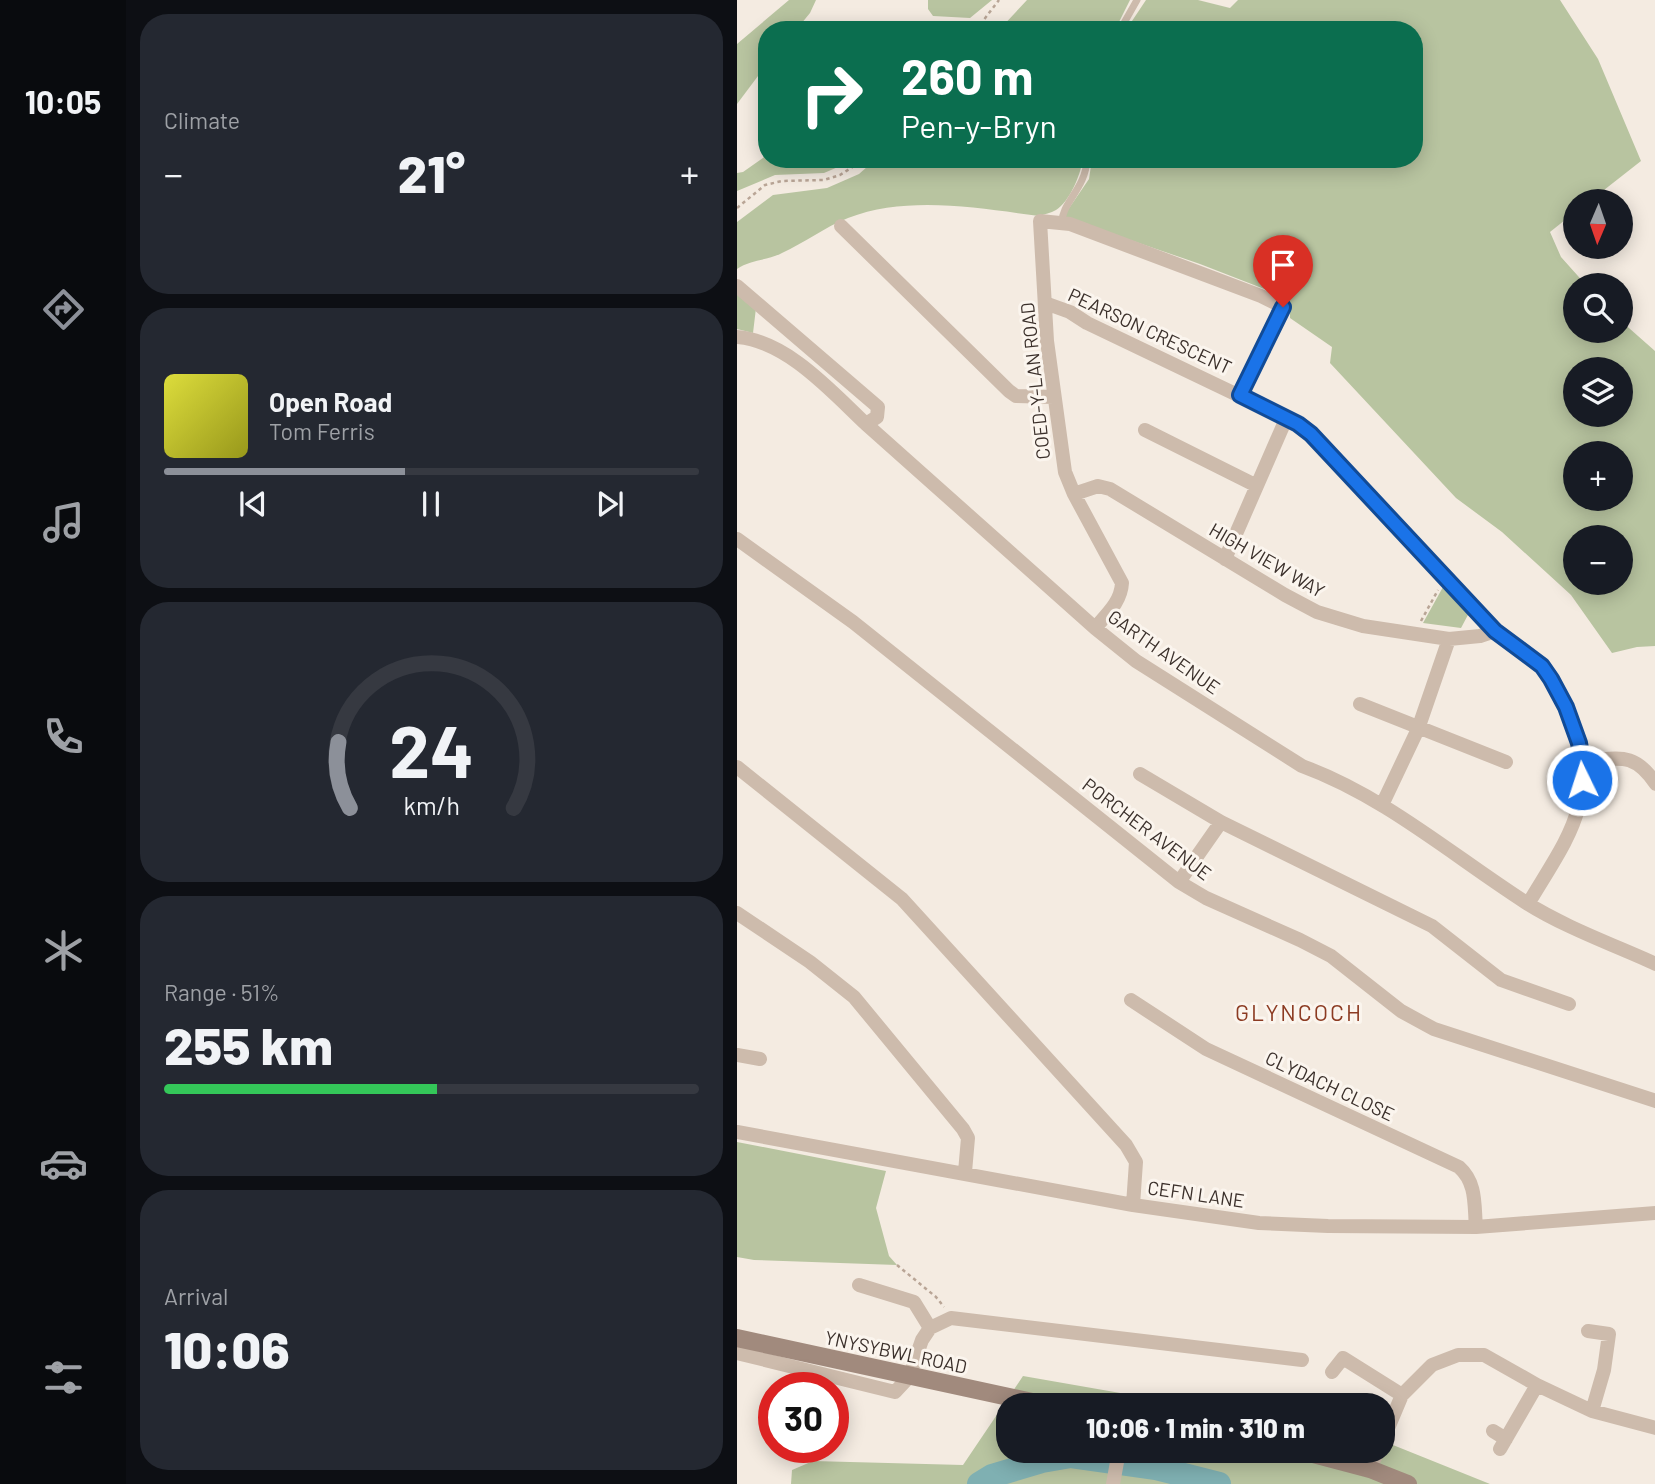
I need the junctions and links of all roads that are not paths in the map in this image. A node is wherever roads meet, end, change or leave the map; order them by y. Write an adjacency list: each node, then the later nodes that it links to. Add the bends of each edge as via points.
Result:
1 (1137, 0): 2 (lane)
2 (1125, 21)
3 (1085, 168): 4 (lane, via 1081,186 1063,210)
4 (1066, 224): 7 (street, COED-Y-LAN ROAD, via 1040,222); 9 (street, via 1283,307)
5 (841, 226): 10 (street, via 1009,391 1016,396)
6 (737, 286): 12 (street, via 878,407 877,416)
7 (1045, 303): 9 (street, PEARSON CRESCENT); 10 (street, COED-Y-LAN ROAD)
8 (737, 337): 12 (street, GARTH AVENUE, via 760,342 801,364)
9 (1240, 395): 11 (street, PEARSON CRESCENT)
10 (1054, 397): 15 (street, COED-Y-LAN ROAD, via 1065,472)
11 (1286, 419): 14 (street); 19 (street, PEARSON CRESCENT, via 1311,434)
12 (866, 424): 18 (street, GARTH AVENUE)
13 (1145, 430): 14 (street)
14 (1255, 485): 17 (street)
15 (1074, 494): 17 (street, HIGH VIEW WAY, via 1098,486 1110,489); 18 (street, COED-Y-LAN ROAD, via 1122,583 1118,601)
16 (737, 539): 30 (street, PORCHER AVENUE, via 853,622)
17 (1225, 559): 20 (street, HIGH VIEW WAY, via 1317,612 1363,626)
18 (1095, 628): 28 (street, GARTH AVENUE, via 1136,661 1252,736)
19 (1495, 631): 20 (street, HIGH VIEW WAY); 23 (street, PEARSON CRESCENT, via 1542,666 1551,679 1566,707)
20 (1449, 639): 22 (street)
21 (1360, 704): 22 (street)
22 (1418, 729): 24 (street); 28 (street)
23 (1582, 761): 27 (street, via 1633,760); 31 (street, PEARSON CRESCENT, via 1578,816)
24 (1506, 762)
25 (737, 767): 41 (street, via 903,899 1133,1154)
26 (1140, 774): 29 (street)
27 (1655, 783)
28 (1382, 804): 31 (street, GARTH AVENUE)
29 (1221, 822): 30 (street); 35 (street, via 1432,926 1501,980)
30 (1179, 882): 38 (street, PORCHER AVENUE, via 1331,956 1401,1011 1434,1029)
31 (1528, 904): 33 (street, GARTH AVENUE)
32 (737, 913): 40 (street, via 833,980 871,1014 963,1129 967,1138)
33 (1655, 964)
34 (1131, 1000): 43 (street, CLYDACH CLOSE, via 1206,1049 1459,1167 1473,1186)
35 (1569, 1004)
36 (737, 1055): 37 (street)
37 (760, 1059)
38 (1655, 1101)
39 (737, 1132): 40 (street, CEFN LANE)
40 (965, 1172): 41 (street, CEFN LANE)
41 (1133, 1205): 43 (street, CEFN LANE, via 1259,1223)
42 (1655, 1213): 43 (street, CEFN LANE)
43 (1476, 1227)
44 (859, 1285): 45 (street, via 914,1302)
45 (930, 1328): 49 (street, via 951,1318); 51 (street)
46 (1588, 1331): 55 (street, via 1609,1334)
47 (737, 1338): 51 (main road, YNYSYBWL ROAD)
48 (737, 1353): 51 (street, via 895,1392)
49 (1302, 1360)
50 (1332, 1372): 54 (street, via 1343,1358)
51 (909, 1377): 53 (main road, YNYSYBWL ROAD)
52 (1537, 1385): 54 (street, via 1484,1355 1458,1355 1432,1365); 55 (street); 58 (street)
53 (996, 1395)
54 (1402, 1395): 56 (street)
55 (1592, 1411): 57 (street)
56 (1395, 1412)
57 (1655, 1428)
58 (1500, 1440)
59 (1117, 1463): 63 (street)
60 (1347, 1463): 62 (main road)
61 (1373, 1463): 62 (street)
62 (1370, 1469): 64 (main road)
63 (1113, 1484)
64 (1408, 1484)

